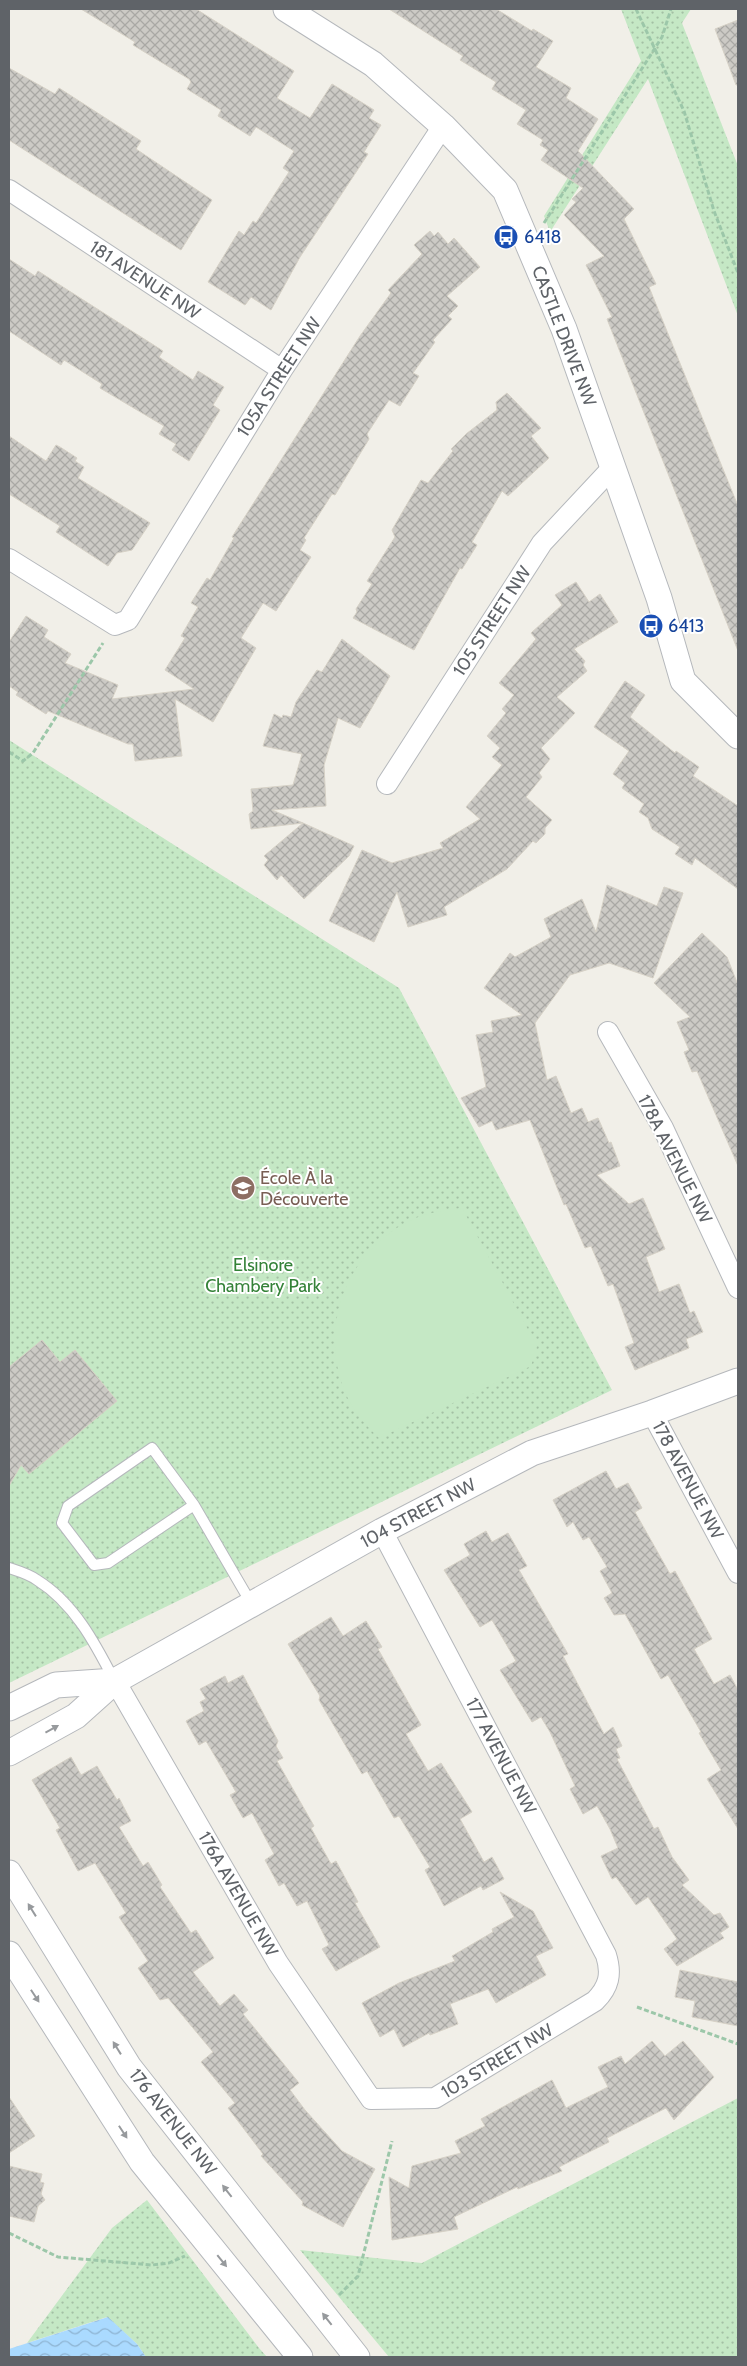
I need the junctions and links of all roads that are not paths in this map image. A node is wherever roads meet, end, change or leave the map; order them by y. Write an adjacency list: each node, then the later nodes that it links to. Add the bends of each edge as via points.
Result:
1 (286, 9): 2 (street, CASTLE DRIVE NW, via 374,64)
2 (443, 126): 4 (street, 105A STREET NW); 5 (street, CASTLE DRIVE NW, via 505,190 564,328)
3 (9, 190): 4 (street, 181 AVENUE NW)
4 (282, 370): 6 (street, 105A STREET NW, via 128,620 114,625)
5 (612, 468): 7 (street, CASTLE DRIVE NW, via 659,598 683,681); 8 (street, 105 STREET NW, via 542,543)
6 (9, 559)
7 (738, 736)
8 (387, 784)
9 (608, 1032): 10 (street, 178A AVENUE NW, via 663,1128)
10 (738, 1288)
11 (738, 1381): 12 (street, 104 STREET NW)
12 (652, 1413): 14 (street, 104 STREET NW, via 532,1452); 16 (street, 178 AVENUE NW)
13 (194, 1505): 13 (lane, via 152,1448 68,1506 62,1523 94,1564 108,1563); 17 (lane)
14 (382, 1532): 17 (street, 104 STREET NW); 23 (street, 177 AVENUE NW, via 606,1955 610,1968)
15 (9, 1568): 18 (lane, via 37,1580 71,1608)
16 (738, 1573)
17 (252, 1604): 18 (street, 104 STREET NW)
18 (115, 1681): 19 (street, 104 STREET NW, via 56,1685); 20 (street, 104 STREET NW, one-way to 18, via 76,1716); 24 (street, 176A AVENUE NW, via 278,1964)
19 (9, 1708)
20 (9, 1752)
21 (9, 1873): 26 (street, 176 AVENUE NW, one-way to 21, via 129,2067)
22 (9, 1954): 25 (street, one-way to 25, via 142,2162)
23 (608, 1984): 24 (street, 103 STREET NW, via 602,1994 583,2010 434,2098)
24 (372, 2099)
25 (300, 2357)
26 (357, 2357)

